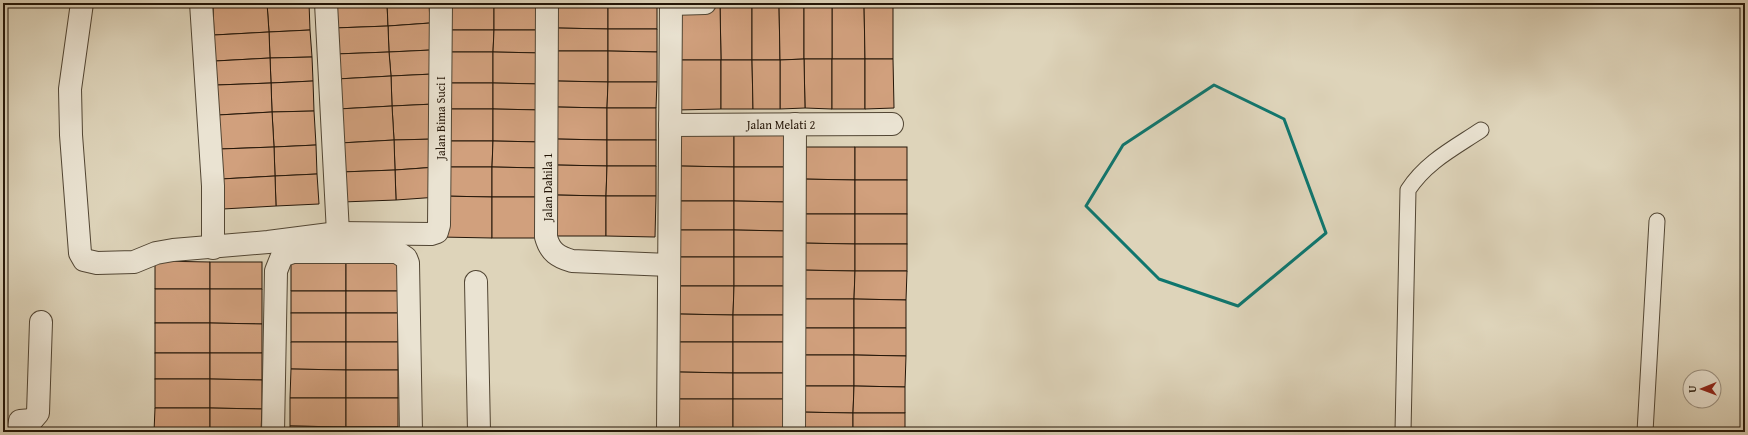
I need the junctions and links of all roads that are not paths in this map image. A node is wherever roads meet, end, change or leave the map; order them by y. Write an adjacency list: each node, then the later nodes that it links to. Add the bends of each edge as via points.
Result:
1 (82, 3): 14 (street, via 70,89 70,135 80,253 84,260 97,264 134,262 162,252)
2 (201, 3): 14 (street, via 213,186)
3 (326, 3): 13 (street)
4 (441, 3): 13 (street, Jalan Bima Suci I, via 439,225 436,232)
5 (548, 3): 15 (street, Jalan Dahila 1, via 546,237 549,246 562,258 572,261)
6 (671, 3): 7 (street); 10 (street)
7 (705, 3)
8 (795, 124): 9 (street, Jalan Melati 2); 10 (street, Jalan Melati 2); 23 (street)
9 (892, 124)
10 (670, 125): 15 (street)
11 (1481, 130): 24 (lane, via 1430,164 1417,176 1408,190)
12 (1657, 221): 25 (lane)
13 (338, 233): 14 (street)
14 (213, 248)
15 (669, 265): 22 (street)
16 (476, 282): 21 (street)
17 (40, 322): 18 (street, via 38,413 32,420 20,421)
18 (18, 432)
19 (273, 432): 20 (street, via 276,270 282,256 293,252 397,252 406,258 408,263)
20 (411, 432)
21 (479, 432)
22 (668, 432)
23 (794, 432)
24 (1403, 432)
25 (1645, 432)

